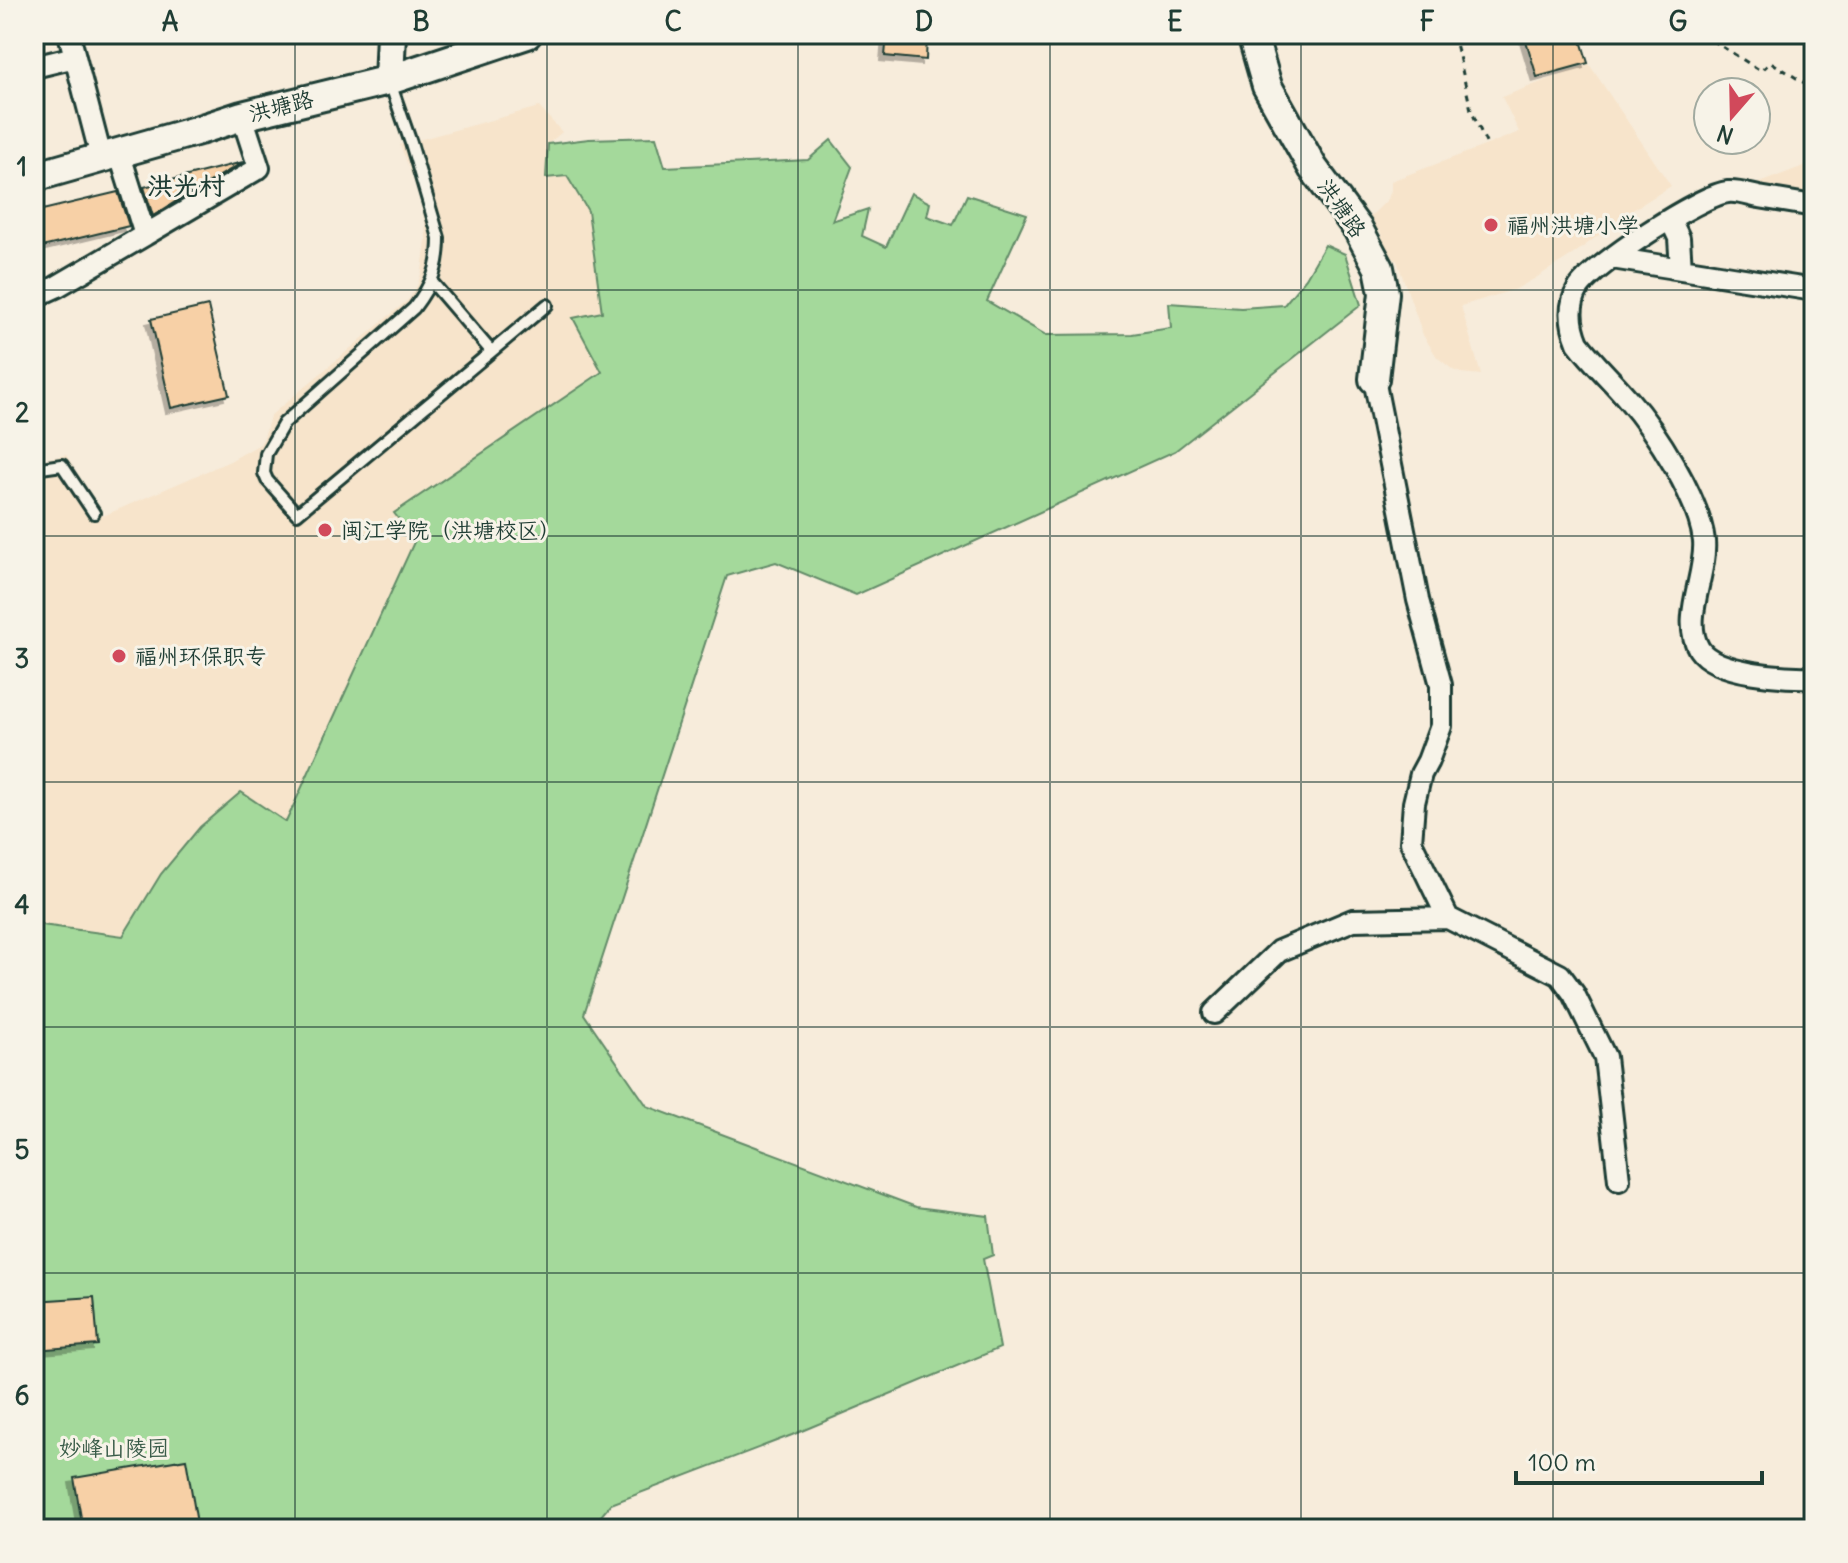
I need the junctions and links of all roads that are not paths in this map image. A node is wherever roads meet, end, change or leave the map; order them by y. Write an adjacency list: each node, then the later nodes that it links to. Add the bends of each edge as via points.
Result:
1 (69, 34): 5 (street)
2 (391, 34): 7 (street)
3 (527, 34): 7 (street, 洪塘路)
4 (1253, 41): 21 (street, 洪塘路, via 1267,86 1379,268 1384,293)
5 (75, 57): 6 (street); 9 (street)
6 (34, 67)
7 (389, 80): 8 (street, 洪塘路); 16 (lane, via 439,238)
8 (242, 116): 9 (street, 洪塘路); 13 (street, via 259,168)
9 (110, 154): 10 (street, 洪塘路); 13 (street)
10 (34, 177)
11 (1814, 206): 12 (street, via 1729,192)
12 (1670, 219): 14 (street); 15 (street, via 1679,238)
13 (145, 235): 18 (street)
14 (1612, 258): 15 (street); 24 (street, via 1578,289 1573,330 1578,343 1641,417 1694,508 1704,541 1693,621 1698,646 1731,667)
15 (1681, 269): 17 (street)
16 (431, 281): 20 (lane); 20 (lane, via 414,308 284,423 266,454 267,480 297,514)
17 (1814, 290)
18 (34, 297)
19 (547, 305): 20 (lane)
20 (491, 351)
21 (1374, 379): 25 (street, via 1418,600 1441,685 1441,726 1417,788 1411,842)
22 (34, 469): 23 (lane, via 62,465)
23 (94, 513)
24 (1814, 677)
25 (1448, 918): 26 (street, via 1353,920 1279,951); 27 (street, via 1560,975 1574,994 1605,1057)
26 (1214, 1013)
27 (1619, 1180)

